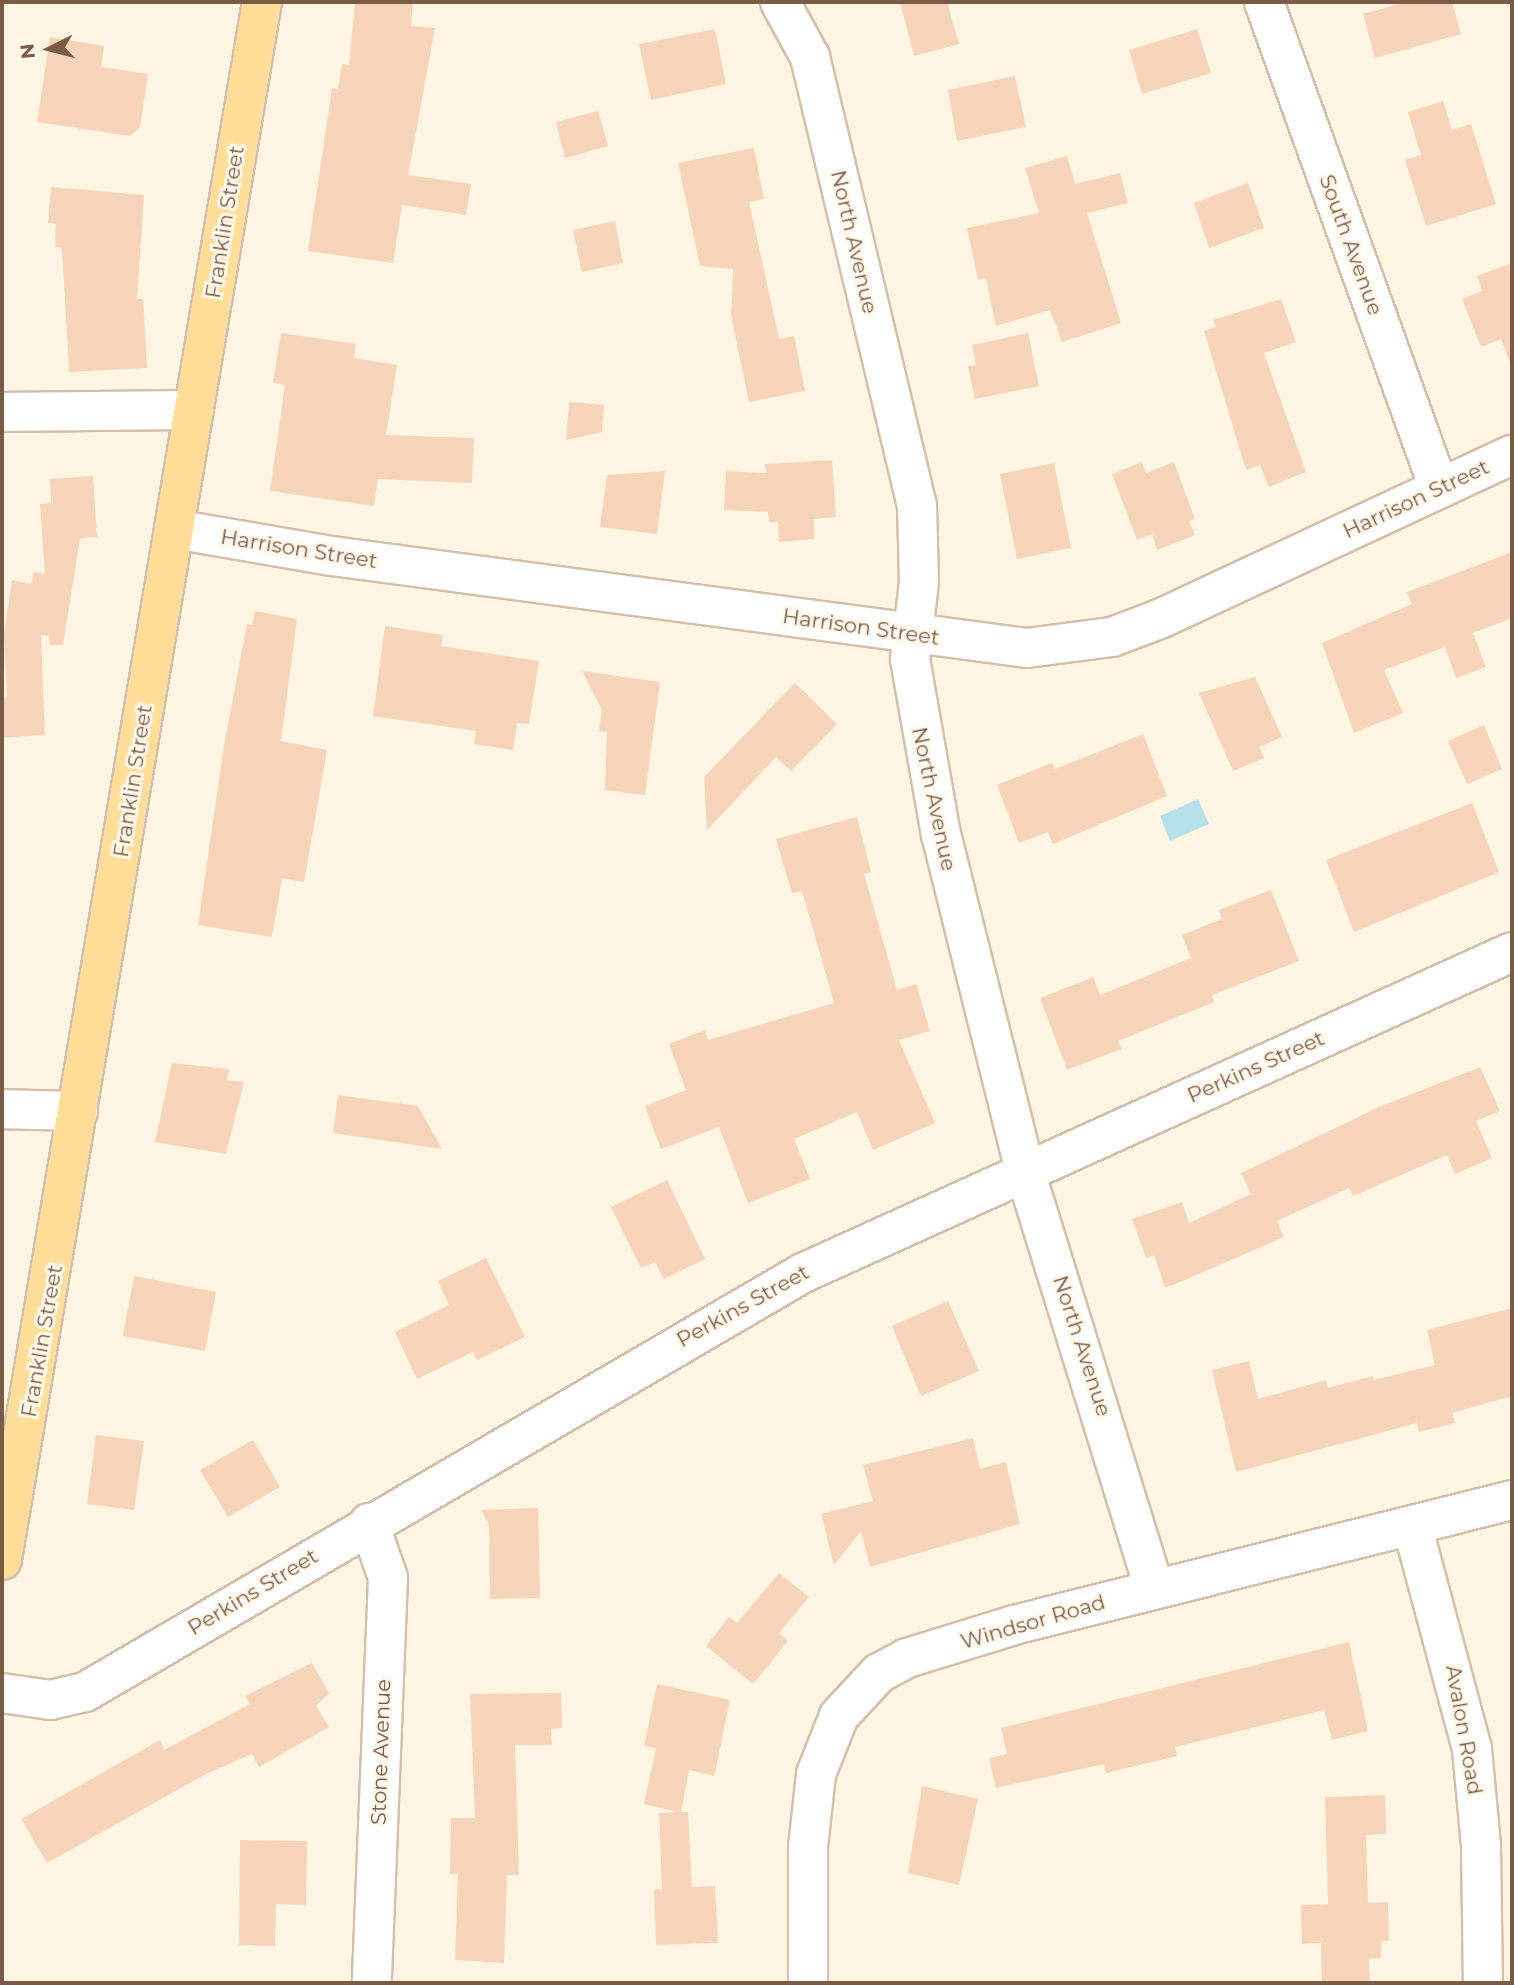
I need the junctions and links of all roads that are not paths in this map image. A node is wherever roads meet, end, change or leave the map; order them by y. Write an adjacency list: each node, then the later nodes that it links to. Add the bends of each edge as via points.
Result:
1 (262, 2): 4 (main road, Franklin Street)
2 (780, 2): 9 (street, North Avenue, via 810,57 912,481 920,559)
3 (1264, 2): 7 (street, South Avenue)
4 (194, 410): 5 (street); 8 (main road, Franklin Street)
5 (2, 412)
6 (1512, 455): 7 (street, Harrison Street)
7 (1439, 488): 9 (street, Harrison Street, via 1112,637 1027,648)
8 (174, 529): 9 (street, Harrison Street); 12 (main road, Franklin Street)
9 (911, 635): 13 (street, North Avenue, via 912,681 932,794)
10 (1512, 952): 13 (street, Perkins Street)
11 (2, 1109): 12 (street)
12 (78, 1111): 17 (main road, Franklin Street)
13 (1025, 1171): 15 (street, Perkins Street, via 803,1273); 18 (street, North Avenue)
14 (1512, 1500): 16 (street, Windsor Road)
15 (369, 1523): 19 (street, Perkins Street, via 85,1692 50,1700); 20 (street, Stone Avenue, via 388,1578)
16 (1412, 1525): 18 (street, Windsor Road); 22 (street, Avalon Road, via 1472,1749)
17 (2, 1560)
18 (1154, 1588): 21 (street, Windsor Road, via 907,1658 878,1674 853,1698 830,1734 812,1796)
19 (2, 1693)
20 (372, 1983)
21 (808, 1983)
22 (1483, 1983)

